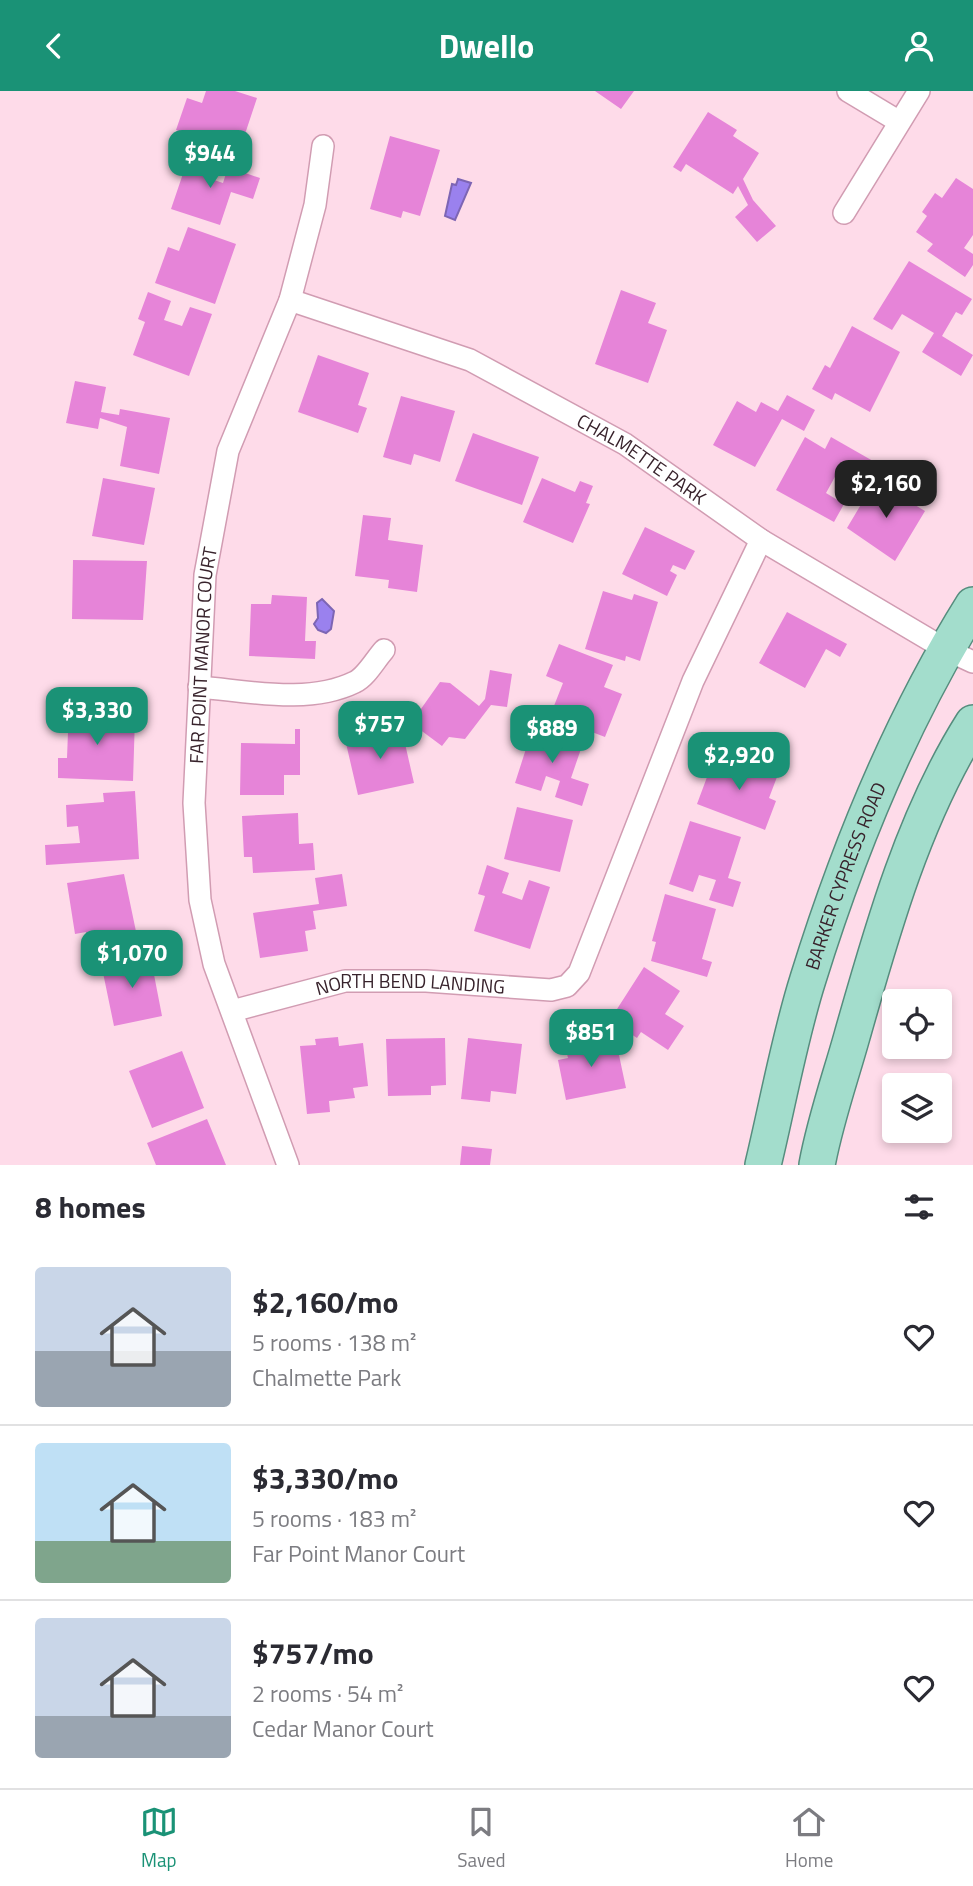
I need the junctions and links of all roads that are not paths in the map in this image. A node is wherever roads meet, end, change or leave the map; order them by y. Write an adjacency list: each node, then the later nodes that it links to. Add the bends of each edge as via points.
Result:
1 (848, 91): 3 (street)
2 (919, 91): 3 (street)
3 (898, 121): 5 (street)
4 (323, 146): 6 (street, FAR POINT MANOR COURT, via 315,205)
5 (844, 213)
6 (290, 300): 7 (street, CHALMETTE PARK, via 470,360 625,445); 11 (street, FAR POINT MANOR COURT, via 228,451 205,575)
7 (761, 540): 10 (street, CHALMETTE PARK); 13 (street, NORTH BEND LANDING, via 693,681 579,972 567,986 551,990 426,981 345,981)
8 (973, 605): 10 (main road, BARKER CYPRESS ROAD)
9 (383, 650): 11 (street, via 357,682 324,693 288,695)
10 (959, 656): 15 (main road, BARKER CYPRESS ROAD, via 872,802 807,980)
11 (199, 687): 13 (street, FAR POINT MANOR COURT, via 194,803 200,900 214,964)
12 (973, 723): 16 (main road, via 923,822 896,894)
13 (232, 1010): 14 (street, FAR POINT MANOR COURT)
14 (288, 1165)
15 (763, 1165)
16 (817, 1165)

